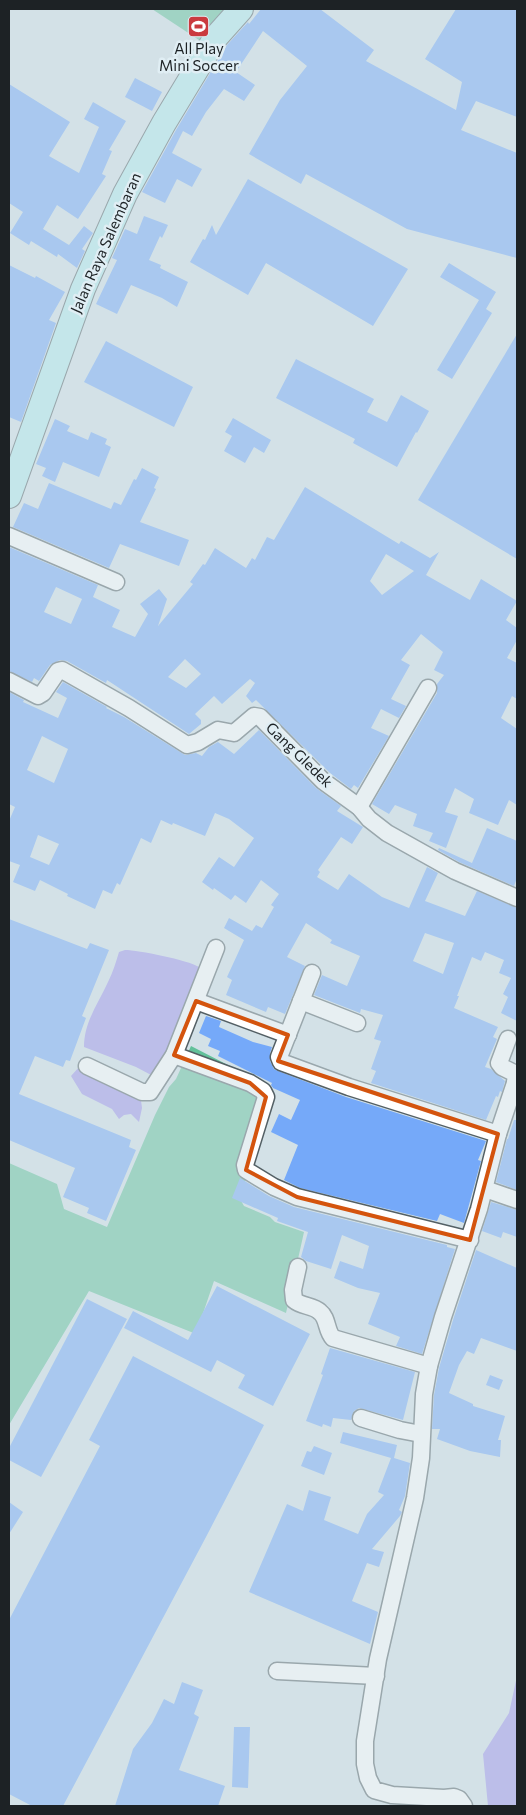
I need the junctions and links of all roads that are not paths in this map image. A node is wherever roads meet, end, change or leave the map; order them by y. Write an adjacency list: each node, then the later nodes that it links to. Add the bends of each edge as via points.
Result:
1 (241, 9): 2 (main road, Jalan Raya Salembaran, via 216,37 125,194 83,289)
2 (9, 496)
3 (9, 536): 4 (street)
4 (116, 582)
5 (9, 681): 7 (street, Gang Gledek, via 38,696 62,670 190,746 218,730 234,733 258,716 323,781)
6 (428, 688): 7 (street)
7 (359, 807): 8 (street, Gang Gledek, via 369,820 404,843 455,871)
8 (517, 898)
9 (216, 948): 11 (street)
10 (312, 973): 12 (street)
11 (196, 1001): 14 (street); 16 (street)
12 (302, 1001): 13 (street); 14 (street)
13 (357, 1023)
14 (288, 1035): 19 (street, via 281,1062 348,1087)
15 (508, 1039): 18 (street, via 499,1063 516,1074)
16 (174, 1055): 17 (street, via 150,1092 142,1092); 22 (street, via 250,1083 263,1091 266,1097 246,1170 297,1197)
17 (87, 1066)
18 (516, 1083): 19 (street)
19 (498, 1134): 20 (street)
20 (485, 1189): 21 (street); 22 (street)
21 (517, 1200)
22 (470, 1240): 24 (street)
23 (298, 1268): 24 (street, via 292,1290 294,1300 321,1312 333,1338)
24 (429, 1366): 26 (street)
25 (361, 1418): 26 (street)
26 (421, 1434): 28 (street, via 415,1498)
27 (277, 1671): 28 (street)
28 (376, 1676): 29 (street, via 365,1741 365,1764 374,1790 392,1795 454,1798)
29 (464, 1806)

